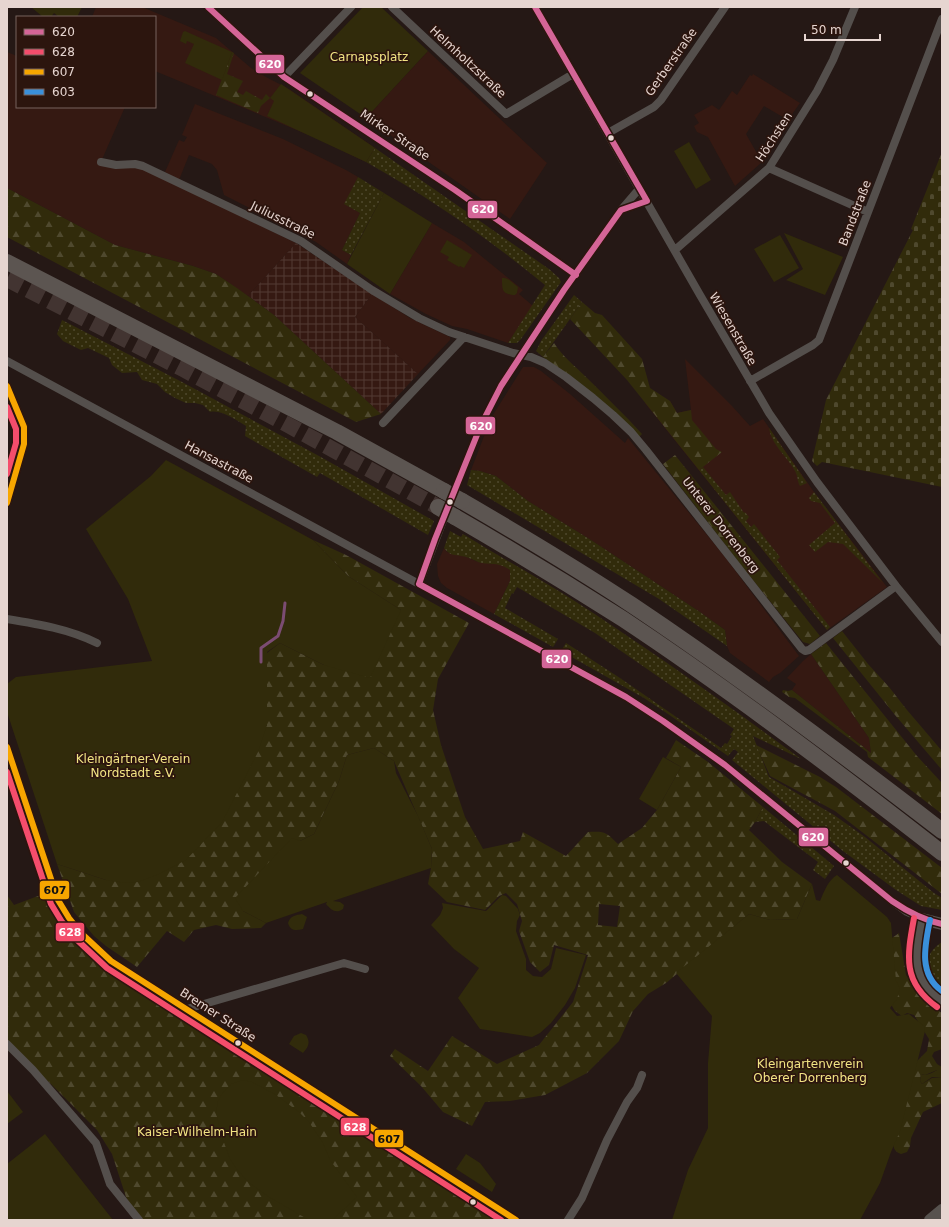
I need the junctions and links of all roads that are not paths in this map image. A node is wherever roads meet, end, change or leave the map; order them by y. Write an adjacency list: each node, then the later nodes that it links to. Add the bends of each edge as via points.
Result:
1 (208, 7): 9 (street, Mirker Straße)
2 (351, 7): 9 (street)
3 (392, 7): 8 (street, Helmholtzstraße, via 506,114)
4 (535, 7): 8 (street, Wiesenstraße)
5 (854, 7): 12 (street, Höchsten, via 833,60 817,91)
6 (723, 8): 10 (street, Gerberstraße, via 661,100 654,107)
7 (942, 19): 16 (street, Bandstraße)
8 (573, 74): 10 (street, Wiesenstraße)
9 (284, 77): 19 (street, Mirker Straße)
10 (608, 133): 13 (street, Wiesenstraße)
11 (101, 162): 20 (street, Juliusstraße, via 143,166 302,241 391,302 419,318)
12 (769, 168): 16 (street); 17 (street, Höchsten)
13 (640, 189): 14 (street, Wiesenstraße); 15 (street)
14 (647, 201): 15 (street); 17 (street, Wiesenstraße)
15 (621, 210): 19 (street)
16 (868, 212): 23 (street, Bandstraße, via 819,340)
17 (674, 250): 23 (street, Wiesenstraße)
18 (7, 262): 34 (highway, bridge, via 337,432 462,501 566,563 694,647)
19 (576, 275): 21 (street)
20 (464, 337): 21 (street, Juliusstraße); 25 (street)
21 (521, 355): 28 (street, via 481,425); 29 (street, Unterer Dorrenberg, via 531,356 566,377 631,432 805,651)
22 (7, 361): 28 (street, Hansastraße)
23 (750, 381): 29 (street, Wiesenstraße, via 769,413 818,482)
24 (7, 386): 26 (street, via 24,427 24,444)
25 (383, 423)
26 (7, 503)
27 (438, 507): 35 (highway, bridge, via 557,578 676,656 809,751)
28 (419, 584): 36 (street, Hansastraße, via 626,697 663,721 725,765 892,901)
29 (896, 586): 31 (street, Wiesenstraße)
30 (7, 619): 32 (street, via 42,625 83,636)
31 (942, 642)
32 (97, 643)
33 (7, 748): 40 (street, Bremer Straße, via 54,889 71,922 111,961)
34 (942, 831)
35 (942, 852)
36 (922, 919): 37 (street); 39 (street, via 917,957 919,974 928,991)
37 (942, 924)
38 (365, 969): 40 (street, via 344,962)
39 (942, 1001)
40 (187, 1009): 45 (street, Bremer Straße)
41 (7, 1044): 44 (street, via 96,1143 110,1184)
42 (642, 1075): 46 (street, via 607,1140 582,1198)
43 (942, 1210): 47 (street)
44 (139, 1220)
45 (516, 1220)
46 (568, 1220)
47 (930, 1220)

